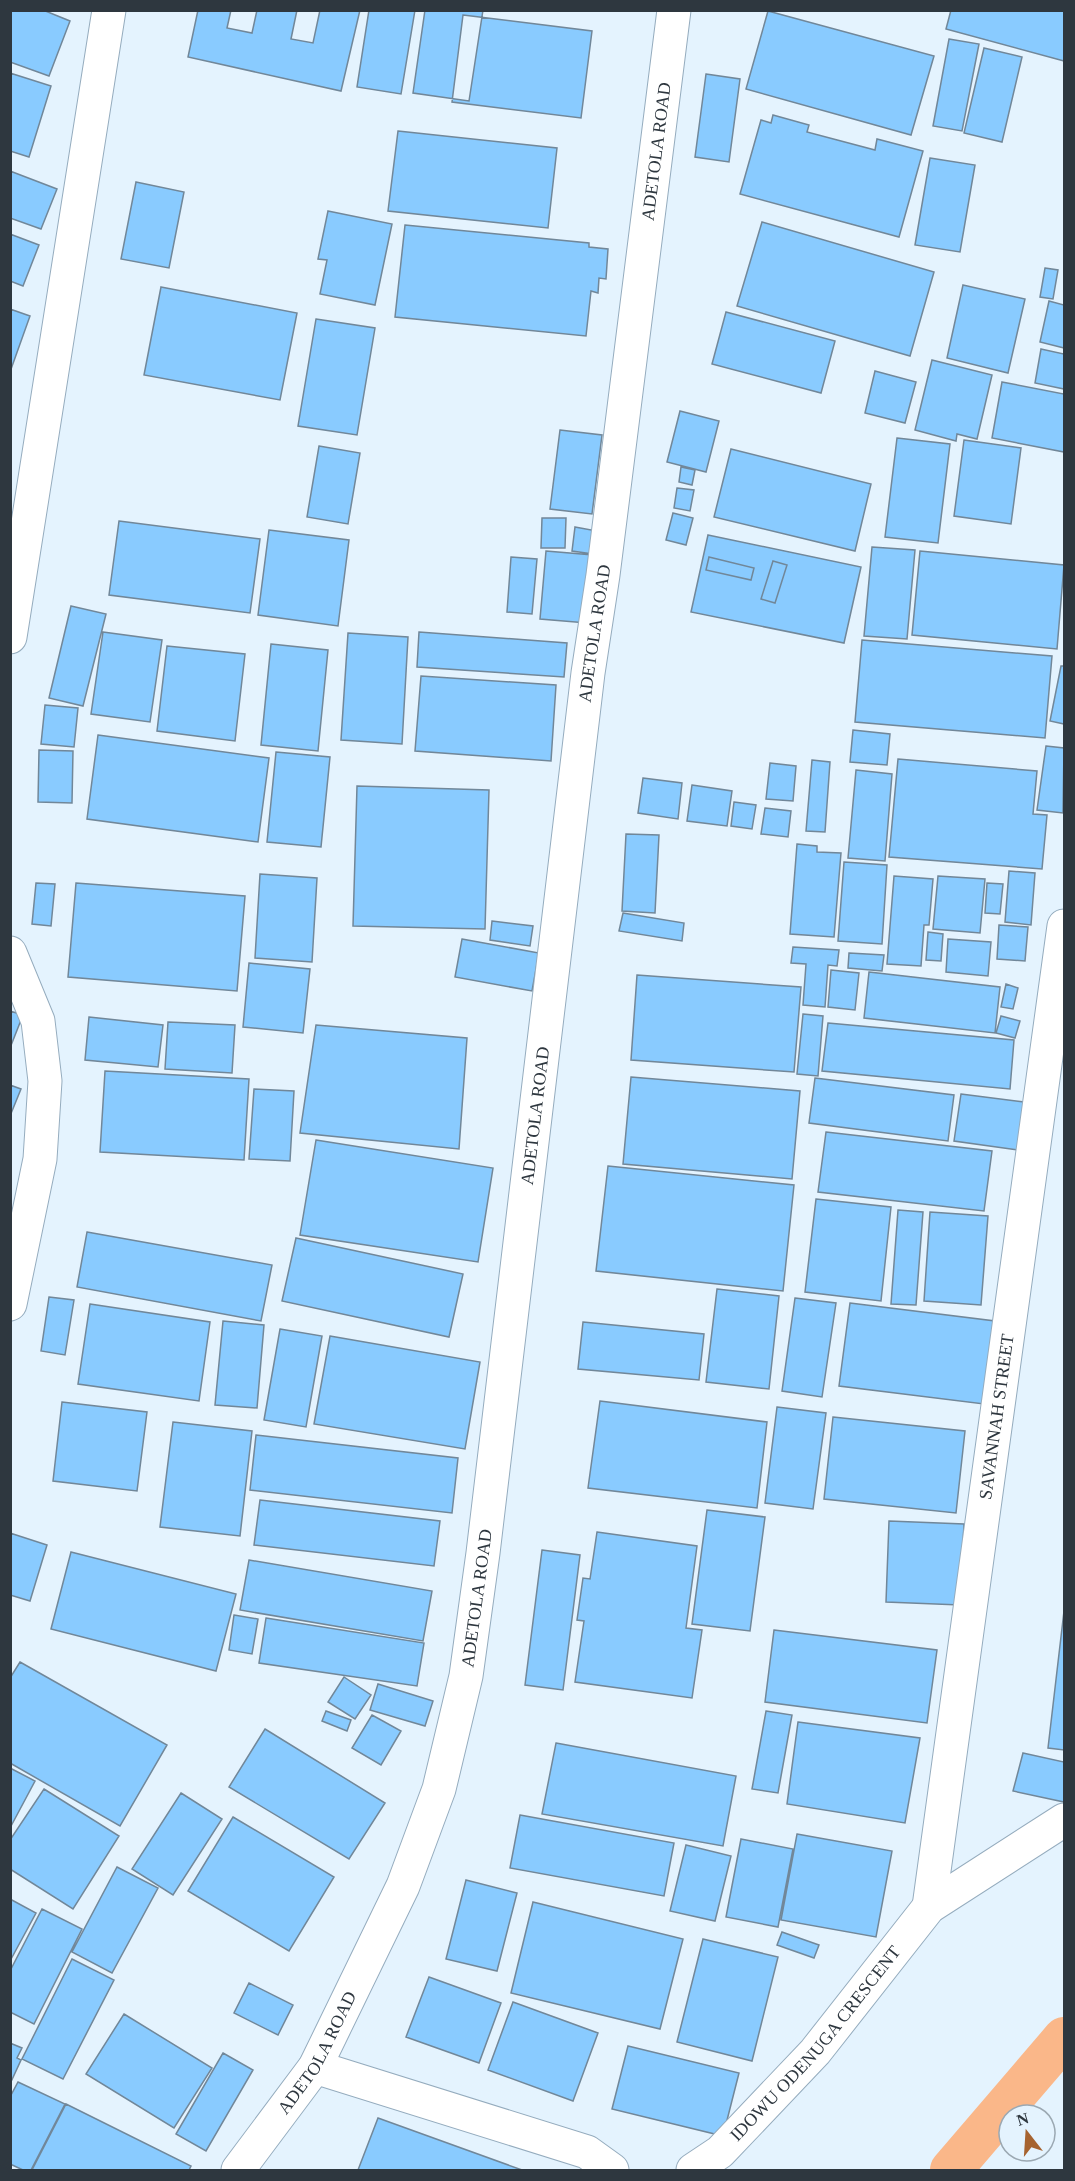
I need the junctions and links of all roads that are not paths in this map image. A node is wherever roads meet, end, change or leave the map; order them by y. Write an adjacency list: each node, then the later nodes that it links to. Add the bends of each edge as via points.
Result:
1 (108, 10): 3 (street)
2 (674, 10): 9 (street, ADETOLA ROAD, via 586,685 465,1676 439,1789 403,1886)
3 (10, 637)
4 (1065, 926): 8 (street, SAVANNAH STREET)
5 (13, 964): 6 (street, via 38,1021 45,1081 40,1159)
6 (10, 1304)
7 (1065, 1820): 8 (street)
8 (929, 1907): 12 (street, IDOWU ODENUGA CRESCENT, via 807,2060 720,2152)
9 (315, 2067): 10 (street, ADETOLA ROAD); 11 (street, via 587,2152)
10 (238, 2170)
11 (612, 2170)
12 (693, 2170)

